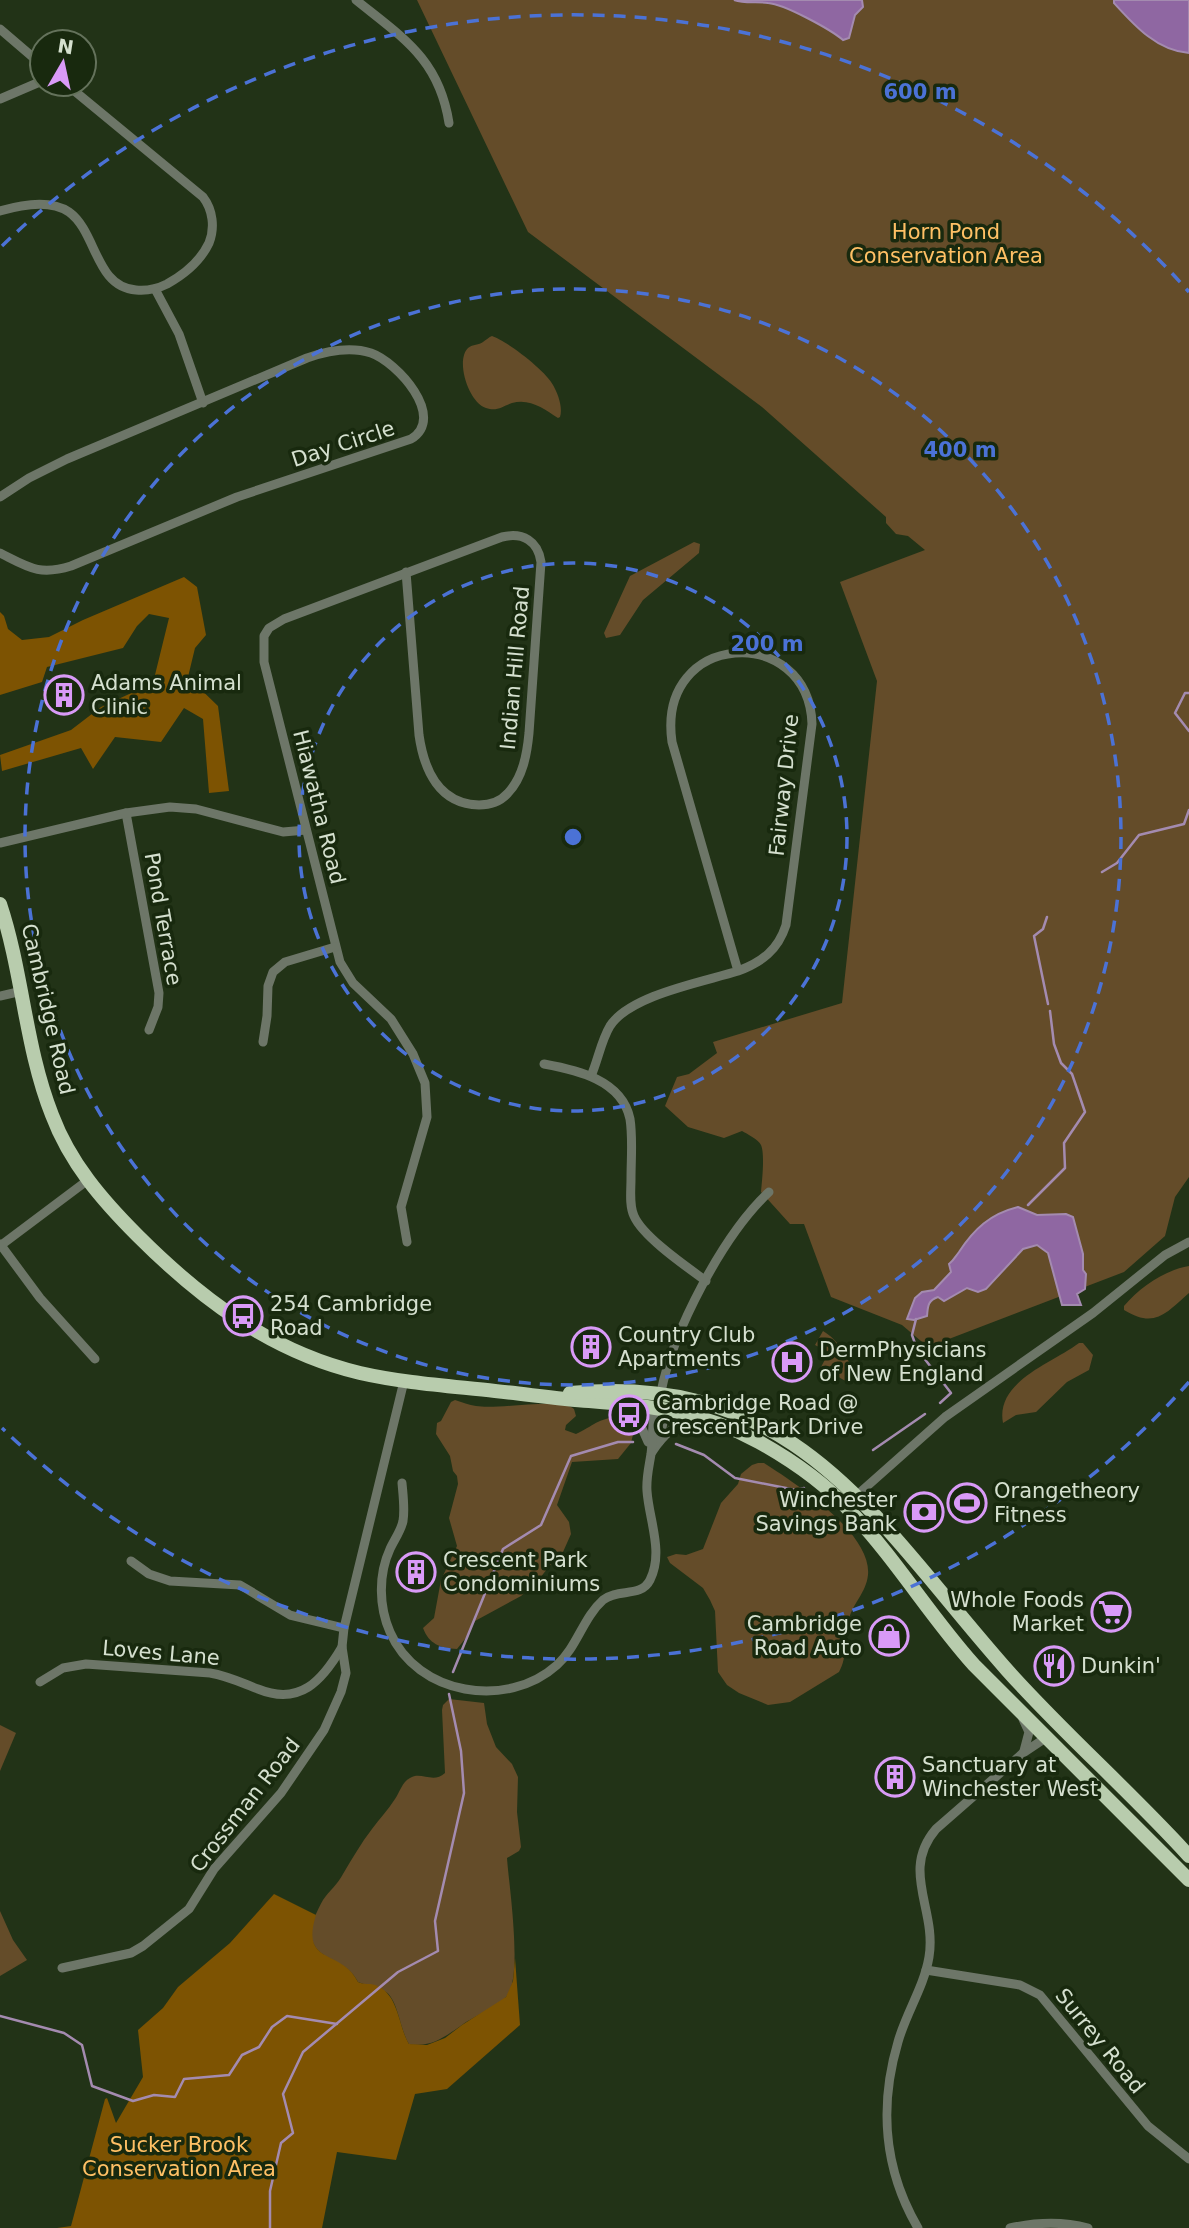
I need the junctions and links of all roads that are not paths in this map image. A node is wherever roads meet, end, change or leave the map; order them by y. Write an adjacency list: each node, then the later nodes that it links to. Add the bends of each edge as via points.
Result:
1 (356, 0): 7 (street, via 430,67)
2 (0, 29): 3 (street)
3 (28, 53)
4 (28, 87): 6 (street)
5 (83, 98): 9 (street, via 198,192 208,206 212,231 203,253 186,272)
6 (0, 99)
7 (449, 123)
8 (0, 211): 9 (street, via 34,205 64,209 81,225 114,282 131,290)
9 (155, 289): 10 (street, via 179,334)
10 (203, 403): 11 (street, Day Circle, via 52,466); 13 (street, Day Circle, via 307,358 352,350 378,357 398,373 421,404 425,424 419,434 403,443 237,497 62,568 33,569)
11 (0, 497)
12 (529, 539): 14 (street, Hiawatha Road, via 502,537); 14 (street, Indian Hill Road, via 541,562 527,754 510,791 492,803 467,804 448,797 424,762)
13 (0, 553)
14 (406, 572): 16 (street, Hiawatha Road, via 284,619 264,636 264,662)
15 (126, 813): 16 (street, via 183,807 283,832); 17 (street); 23 (street, Pond Terrace, via 159,993)
16 (306, 830): 19 (street, Hiawatha Road)
17 (0, 843)
18 (0, 904): 21 (highway, Cambridge Road)
19 (335, 947): 24 (street, via 285,962 273,972); 29 (street, Hiawatha Road, via 344,972 397,1027 425,1083 428,1107 424,1129 401,1208)
20 (738, 971): 20 (street, Fairway Drive, via 670,724 675,696 691,673 715,656 738,652 764,656 792,673 806,695 812,724 786,925 766,957); 26 (street, Fairway Drive, via 624,1010 606,1034)
21 (22, 990): 22 (street); 27 (highway, Cambridge Road, via 49,1107 64,1143)
22 (0, 996)
23 (149, 1030)
24 (263, 1042)
25 (544, 1064): 26 (street)
26 (591, 1076): 32 (street, via 616,1093 629,1115 635,1218)
27 (88, 1181): 31 (street); 34 (highway, Cambridge Road, via 169,1265 238,1321 326,1363)
28 (769, 1192): 32 (street, via 743,1221)
29 (407, 1242)
30 (1189, 1242): 43 (street, via 945,1417)
31 (0, 1245): 33 (street)
32 (706, 1281): 35 (street, via 679,1334)
33 (95, 1359)
34 (404, 1381): 36 (highway, Cambridge Road); 47 (street, Crossman Road)
35 (661, 1392): 36 (highway, Cambridge Road); 38 (highway); 43 (highway, Cambridge Road, via 699,1401 772,1430 817,1459)
36 (541, 1395): 37 (highway, Cambridge Road)
37 (615, 1403): 38 (highway, Cambridge Road); 41 (street, via 637,1417)
38 (661, 1407): 39 (highway, Cambridge Road); 40 (street); 41 (street, via 651,1426)
39 (725, 1426): 40 (street, via 689,1421); 46 (highway, Cambridge Road, via 783,1456 824,1485)
40 (658, 1443): 41 (street)
41 (651, 1454): 42 (street, via 647,1492 656,1551 649,1582 639,1591 603,1601 567,1653 546,1674 502,1690 466,1690 436,1681 412,1664 390,1632 382,1580 403,1520)
42 (402, 1483)
43 (856, 1496): 45 (highway, Cambridge Road)
44 (131, 1561): 47 (street, via 170,1581 240,1585 290,1615)
45 (930, 1580): 46 (highway); 53 (highway, Cambridge Road, via 1027,1692)
46 (915, 1592): 50 (highway, Cambridge Road, via 955,1644)
47 (344, 1628): 48 (street, Crossman Road)
48 (342, 1647): 49 (street, Loves Lane, via 314,1684 292,1695 266,1692 210,1673 93,1664 63,1668); 57 (street, Crossman Road, via 347,1667 344,1683 315,1746 281,1793 214,1869 189,1909 131,1953)
49 (40, 1682)
50 (1006, 1698): 51 (highway, Cambridge Road); 52 (street, via 1028,1727)
51 (1047, 1737): 52 (street); 54 (highway, Cambridge Road)
52 (1023, 1753): 58 (street, via 925,1842 918,1872 930,1935)
53 (1128, 1793): 54 (highway); 55 (highway, Cambridge Road)
54 (1115, 1806): 56 (highway, Cambridge Road)
55 (1189, 1856)
56 (1189, 1880)
57 (62, 1968)
58 (926, 1970): 59 (street, Surrey Road, via 1020,1984 1041,1995 1148,2126); 60 (street, via 898,2041 885,2112 893,2167)
59 (1189, 2160)
60 (918, 2228)
61 (1010, 2228): 62 (street, via 1044,2223)
62 (1088, 2228)

